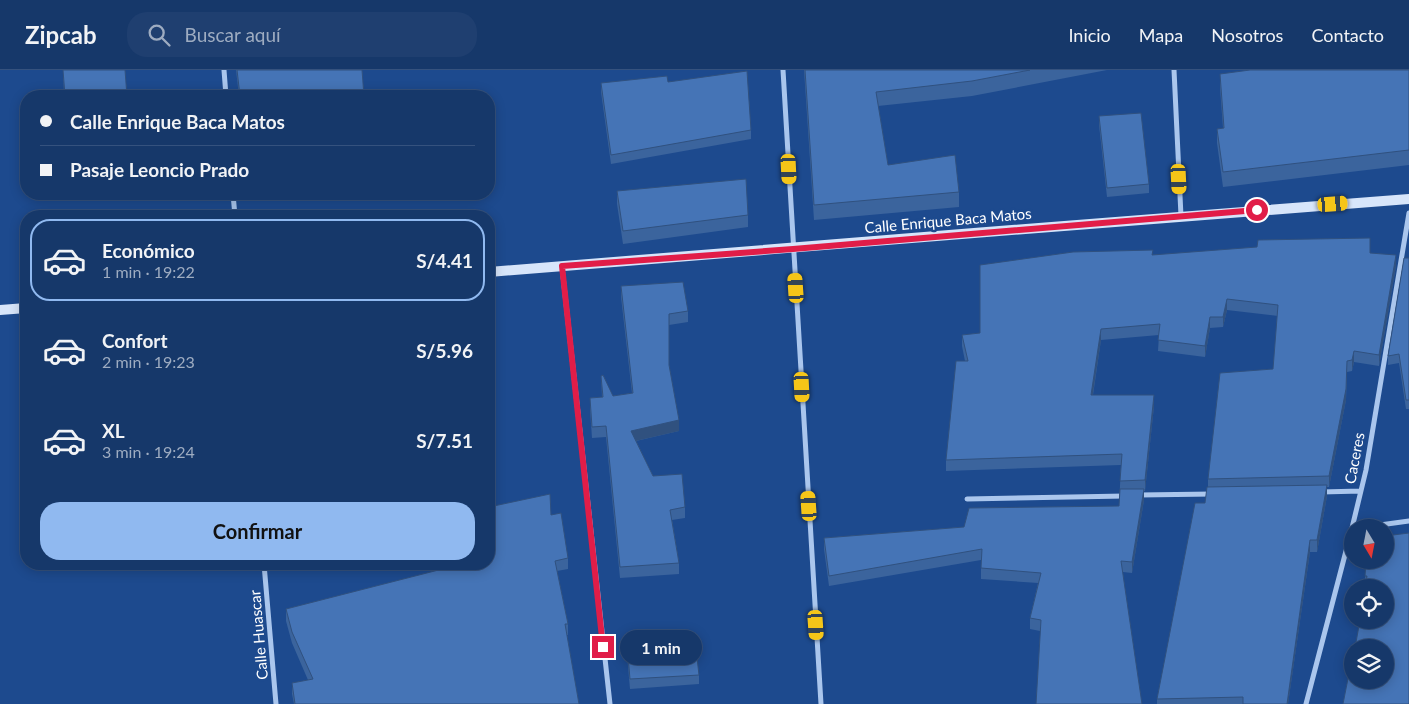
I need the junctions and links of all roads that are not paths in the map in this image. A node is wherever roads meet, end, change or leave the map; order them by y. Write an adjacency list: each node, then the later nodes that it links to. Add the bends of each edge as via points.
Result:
1 (224, 70): 4 (street)
2 (783, 70): 8 (street)
3 (1174, 70): 7 (street)
4 (226, 90)
5 (1409, 199): 7 (street, Calle Enrique Baca Matos)
6 (1409, 213): 13 (street, Caceres)
7 (1181, 216): 8 (street, Calle Enrique Baca Matos)
8 (793, 249): 9 (street, Calle Enrique Baca Matos); 24 (street)
9 (562, 266): 10 (street, Calle Enrique Baca Matos); 23 (street)
10 (495, 272)
11 (20, 308): 12 (street)
12 (0, 310)
13 (1361, 491): 14 (street); 17 (street, Caceres)
14 (1311, 492)
15 (1223, 494): 16 (street)
16 (966, 499)
17 (1354, 519)
18 (1409, 521): 19 (street)
19 (1394, 523)
20 (1344, 559): 25 (street, Caceres)
21 (265, 570): 22 (street, Calle Huascar)
22 (276, 704)
23 (610, 704)
24 (821, 704)
25 (1306, 704)

